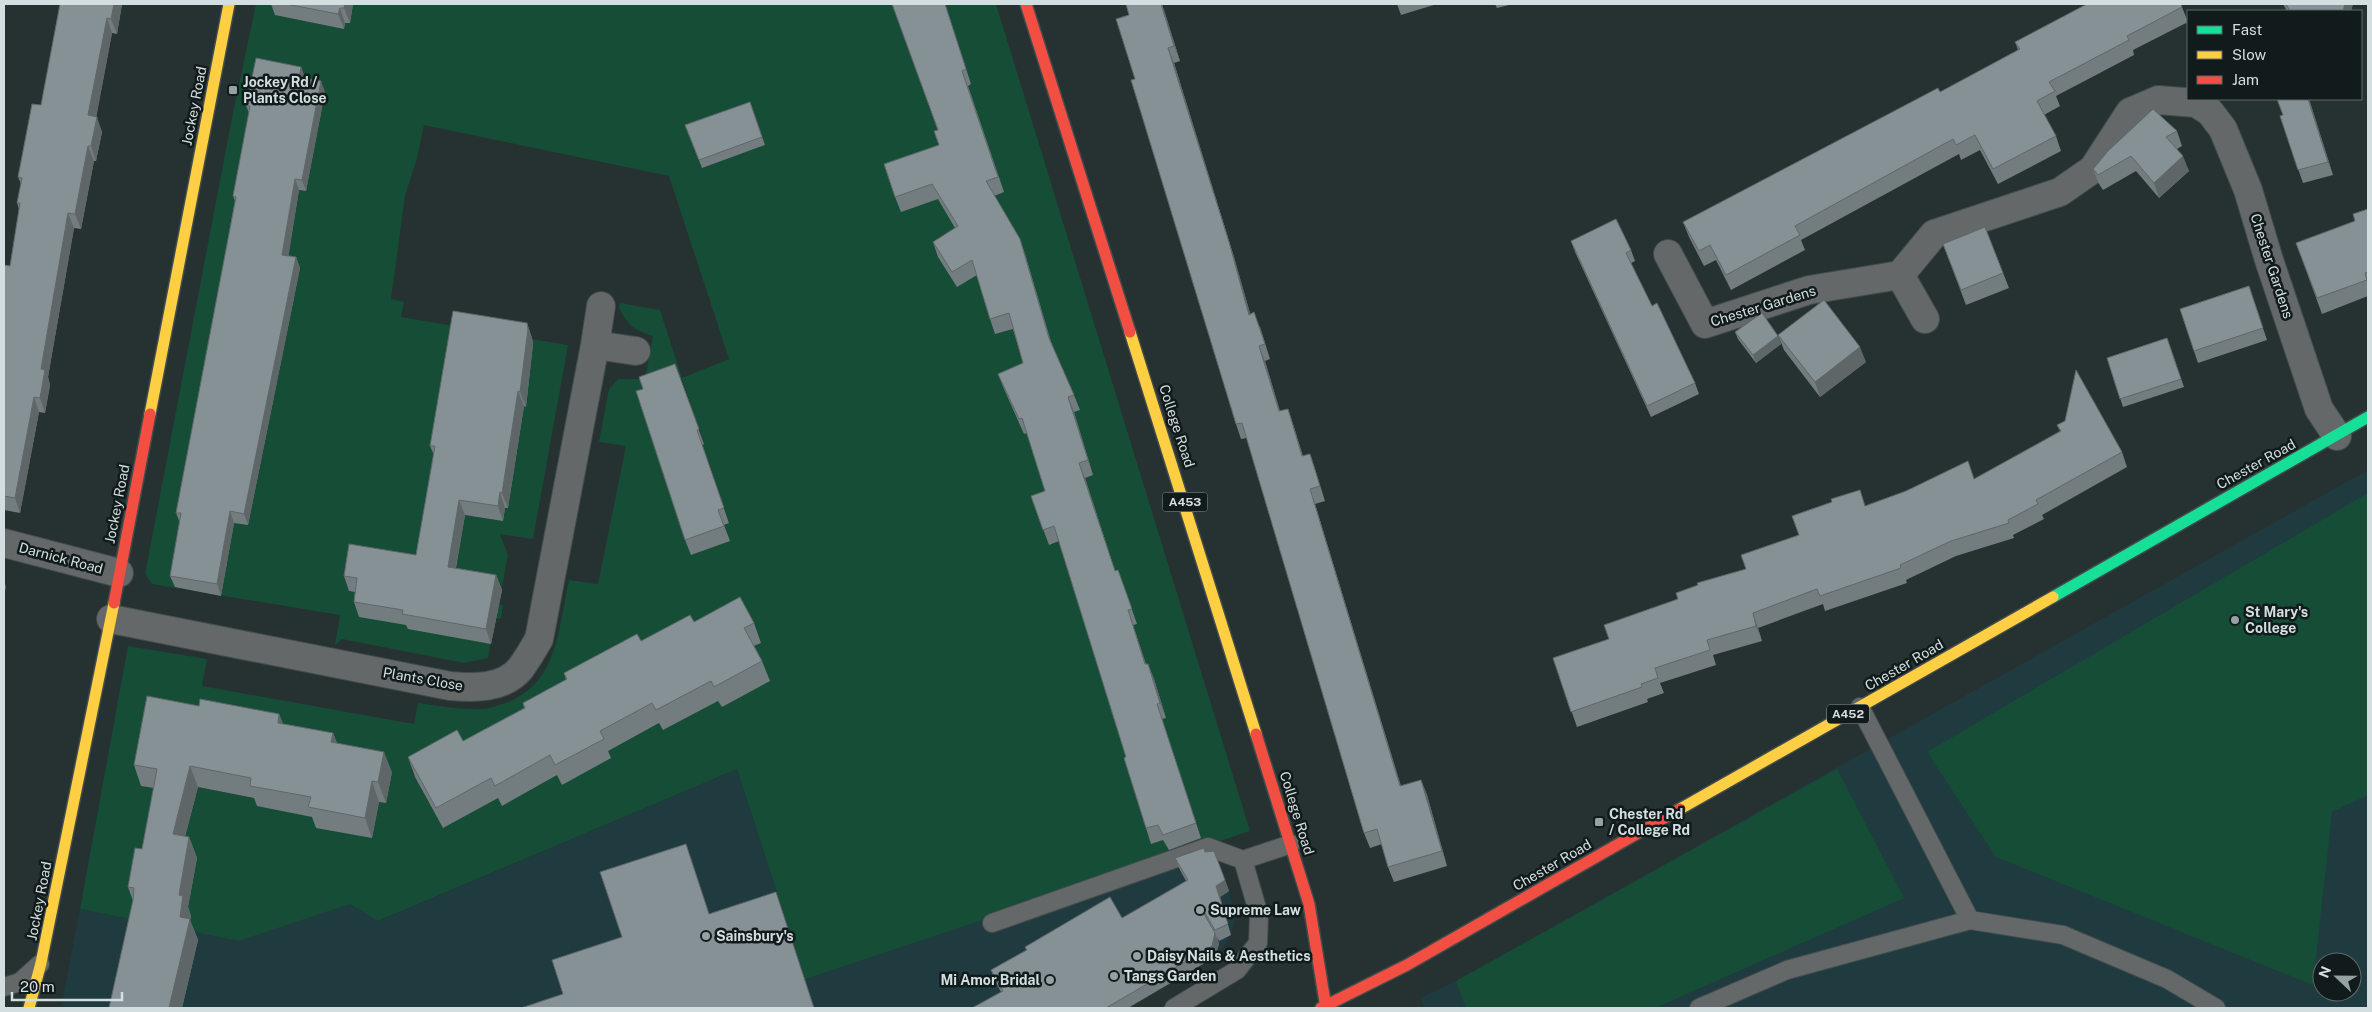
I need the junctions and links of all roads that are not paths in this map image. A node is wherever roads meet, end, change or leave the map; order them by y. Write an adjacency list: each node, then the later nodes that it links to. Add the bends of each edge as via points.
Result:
1 (229, 4): 13 (main road, Jockey Road)
2 (1026, 4): 16 (main road, College Road / A453)
3 (2197, 101): 5 (street, Chester Gardens, via 2158,100 2130,112 2093,169 2060,192 1934,234); 11 (street, Chester Gardens, via 2224,129 2248,190 2268,260 2319,409)
4 (1668, 254): 5 (street, Chester Gardens, via 1705,324 1809,290)
5 (1900, 275): 7 (street)
6 (601, 306): 8 (street, Plants Close)
7 (1925, 319)
8 (595, 345): 9 (street); 14 (street, Plants Close, via 539,639 519,670 500,683 476,688 450,686)
9 (636, 351)
10 (2368, 417): 11 (main road, Chester Road / A452)
11 (2337, 436): 15 (main road, Chester Road / A452)
12 (4, 543): 13 (street, Darnick Road)
13 (119, 573): 14 (main road, Jockey Road)
14 (110, 619): 20 (main road, Jockey Road)
15 (1860, 707): 18 (lane); 24 (main road, Chester Road / A452, via 1407,965)
16 (1291, 844): 17 (lane); 24 (main road, College Road / A453, via 1309,904)
17 (1243, 860): 19 (lane, via 1208,847); 23 (lane, via 1259,915 1258,943 1237,970)
18 (1970, 920): 25 (lane, via 1787,970); 26 (lane, via 2064,935 2167,979)
19 (992, 923)
20 (41, 963): 21 (lane, via 20,982); 22 (main road, Jockey Road)
21 (4, 987)
22 (28, 1008)
23 (1174, 1008)
24 (1325, 1008)
25 (1699, 1008)
26 (2216, 1008)

